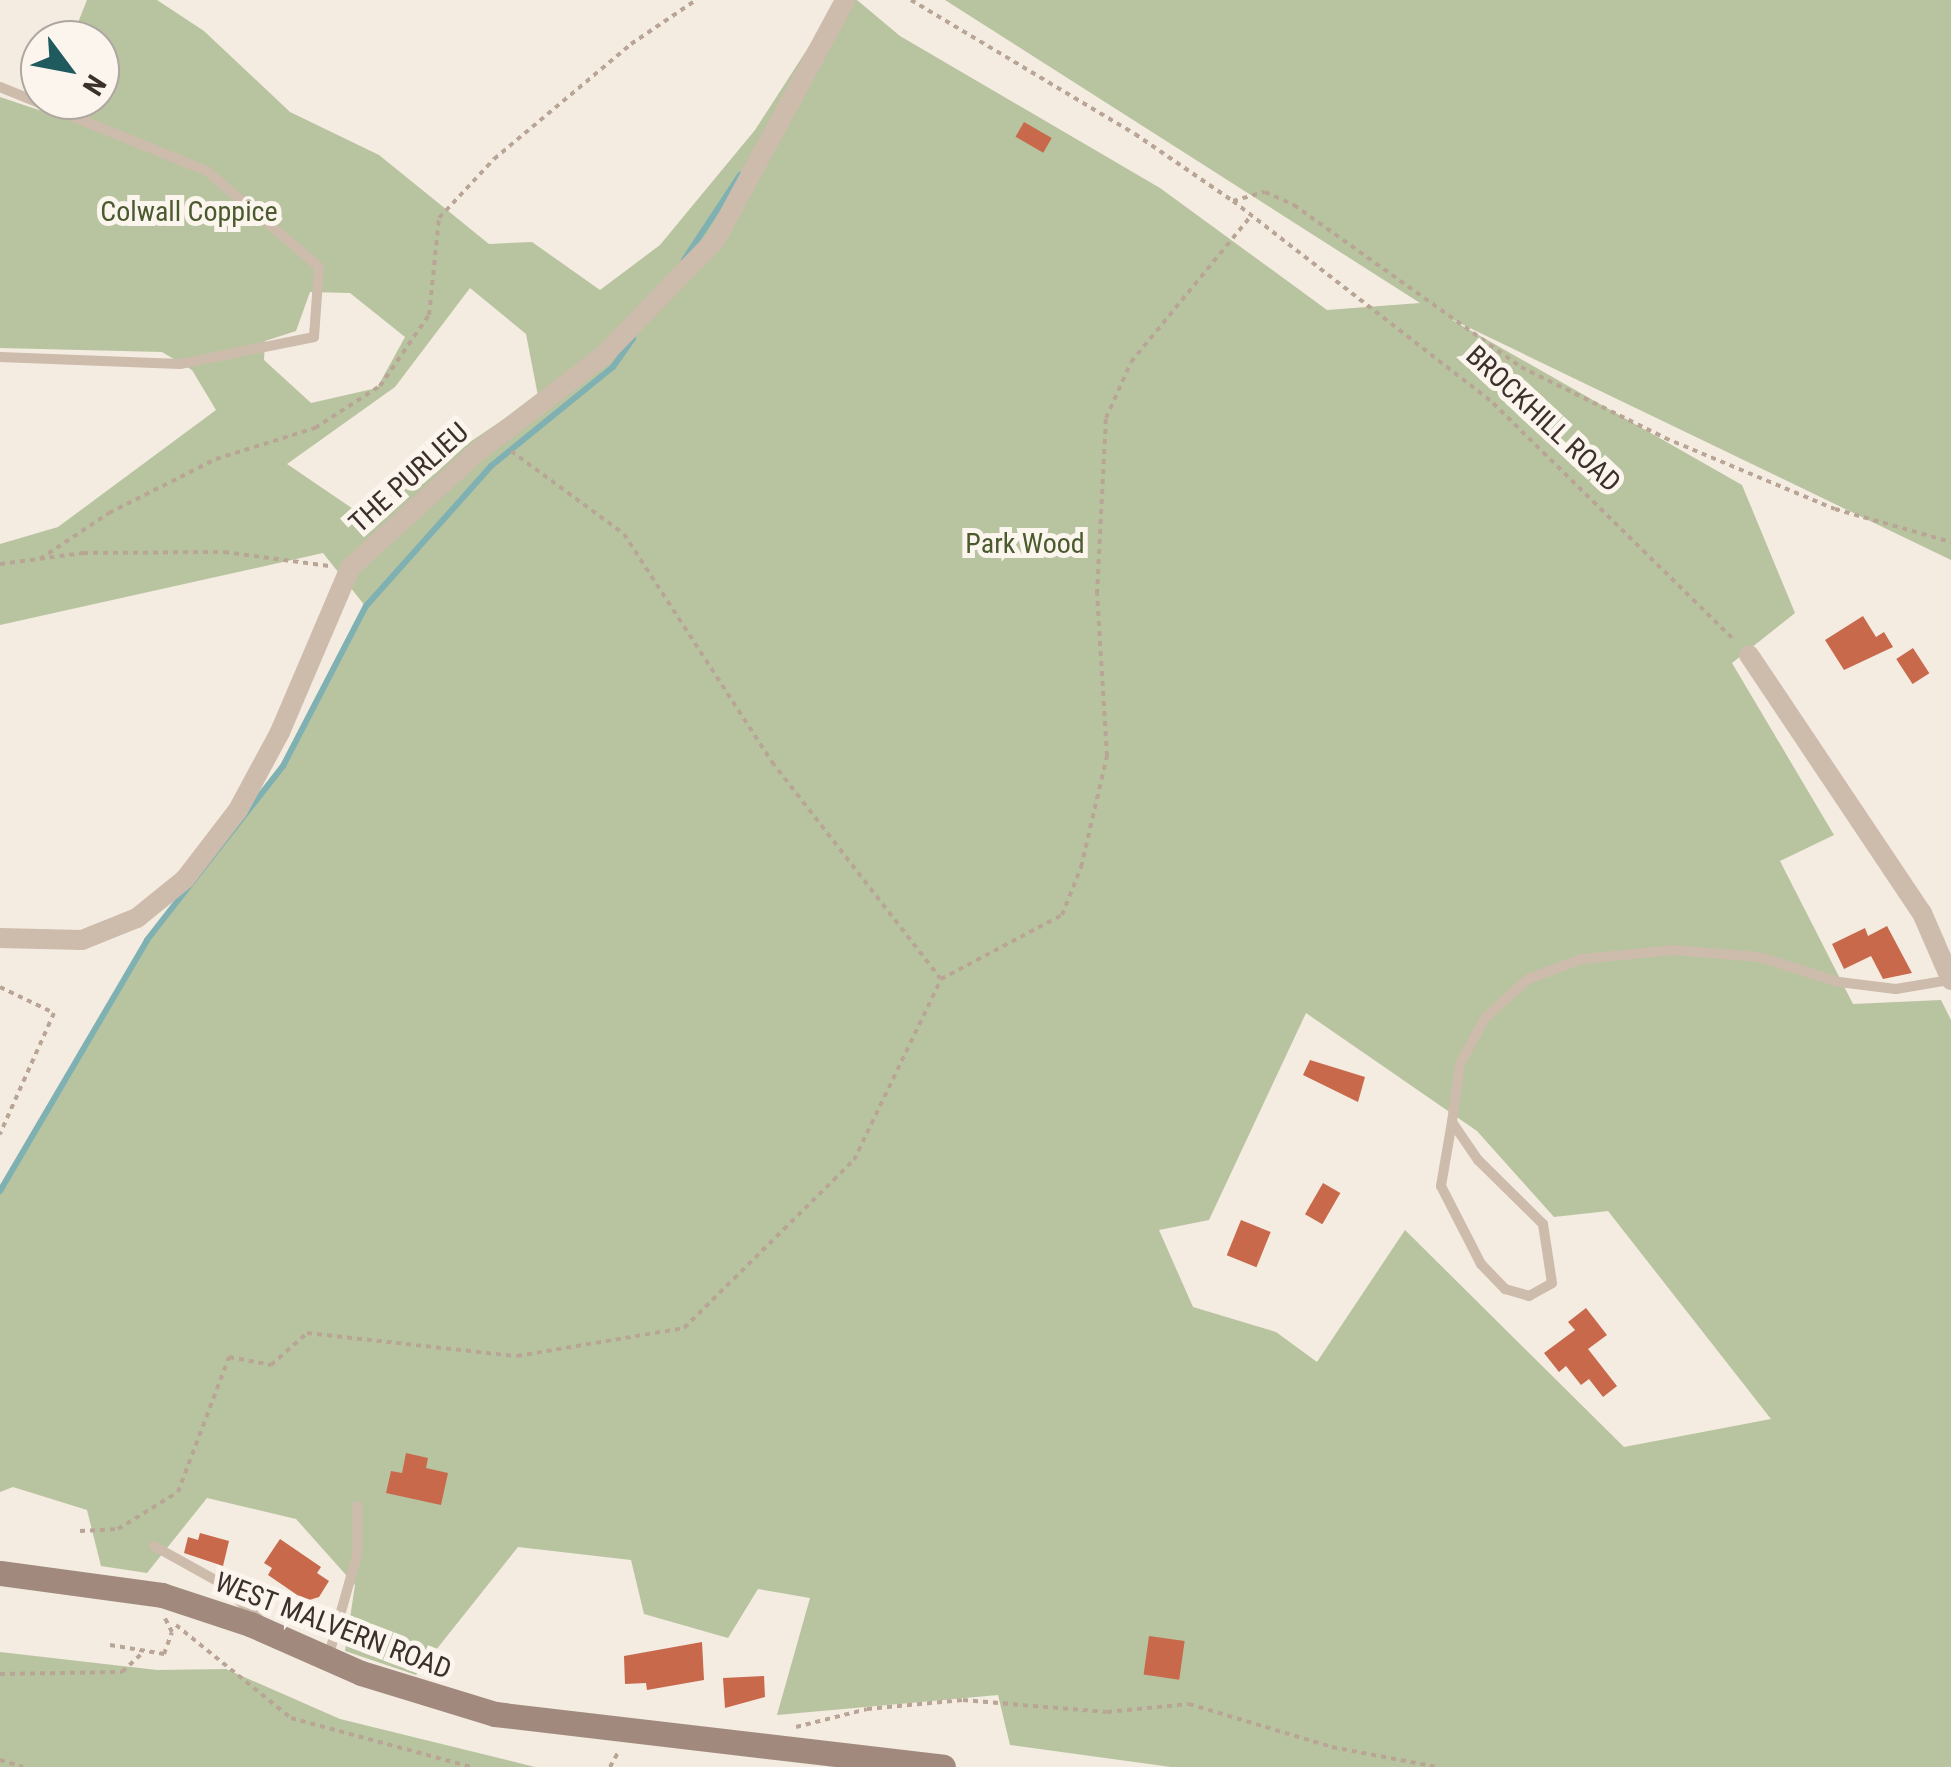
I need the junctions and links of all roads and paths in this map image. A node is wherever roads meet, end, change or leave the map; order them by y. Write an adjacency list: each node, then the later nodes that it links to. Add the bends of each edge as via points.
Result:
1 (696, 0): 10 (path, via 631,44 494,159 439,218 429,315 380,386 316,428 216,458 108,512)
2 (845, 0): 8 (street, THE PURLIEU, via 716,239 603,356)
3 (911, 0): 5 (path, BROCKHILL ROAD)
4 (0, 87): 7 (lane, via 206,171 319,268 314,336 180,364)
5 (1233, 201): 6 (path, BROCKHILL ROAD); 9 (path, via 1265,192 1294,205 1521,367 1648,430 1819,503)
6 (1251, 216): 13 (path, BROCKHILL ROAD, via 1493,403); 15 (path, via 1131,362 1106,418 1097,594 1107,756 1081,867 1062,916)
7 (0, 357)
8 (499, 436): 12 (street, THE PURLIEU); 15 (path, via 520,462 624,534 772,762)
9 (1951, 542)
10 (40, 559): 11 (path); 12 (path, via 224,552)
11 (0, 564)
12 (350, 568): 14 (street, THE PURLIEU, via 272,747 238,810 185,879 137,918 82,940)
13 (1749, 654): 16 (street, via 1922,913)
14 (0, 938)
15 (941, 980): 21 (path, via 854,1160 684,1328 517,1356 306,1333 271,1365 229,1357 178,1492 118,1529)
16 (1951, 980): 18 (lane, via 1896,989 1839,982 1759,957 1673,950 1582,959 1528,979 1485,1018 1460,1064)
17 (0, 986): 19 (path, via 54,1013)
18 (1452, 1122): 18 (lane, via 1478,1160 1542,1224 1552,1283 1529,1296 1505,1289 1480,1264 1441,1186)
19 (0, 1134)
20 (358, 1506): 29 (lane, via 357,1555)
21 (80, 1531)
22 (154, 1546): 26 (lane, via 238,1596)
23 (4, 1570): 24 (main road, WEST MALVERN ROAD)
24 (145, 1590): 25 (path); 26 (main road, WEST MALVERN ROAD)
25 (162, 1613): 28 (path, via 172,1632 164,1654); 34 (path, via 291,1718)
26 (269, 1632): 29 (main road, WEST MALVERN ROAD)
27 (110, 1645): 28 (path)
28 (141, 1654): 30 (path, via 122,1672)
29 (328, 1658): 35 (main road, WEST MALVERN ROAD, via 495,1714)
30 (0, 1674)
31 (792, 1728): 36 (path, via 867,1709 962,1700 1107,1712 1189,1704 1332,1747)
32 (0, 1760): 33 (path)
33 (22, 1767)
34 (471, 1767)
35 (944, 1767)
36 (1438, 1767)

